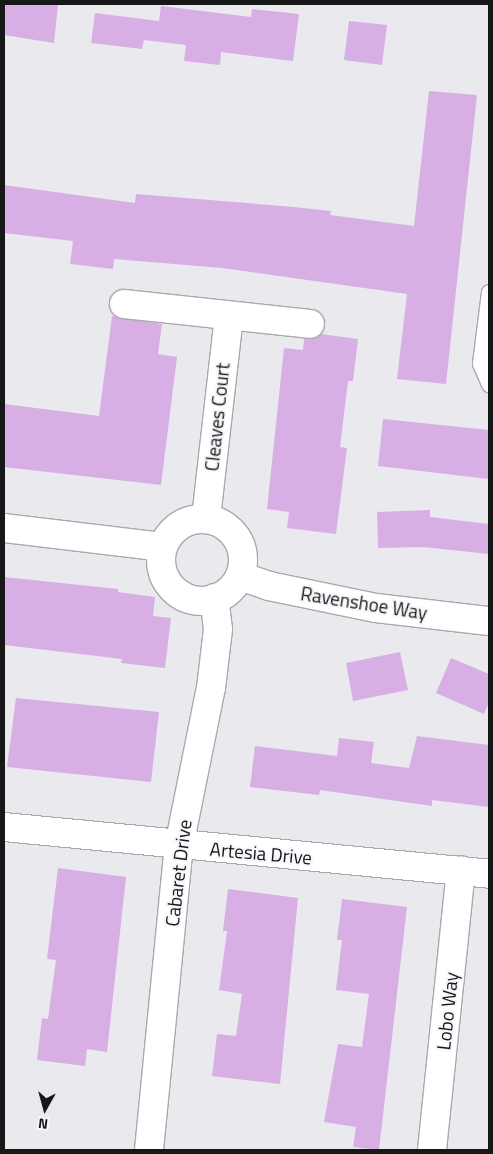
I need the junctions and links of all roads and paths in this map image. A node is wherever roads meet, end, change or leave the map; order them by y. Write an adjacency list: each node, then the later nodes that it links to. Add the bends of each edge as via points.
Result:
1 (489, 292): 5 (lane, via 480,363)
2 (124, 304): 3 (street)
3 (229, 316): 4 (street); 6 (street, Cleaves Court)
4 (310, 324)
5 (489, 384)
6 (206, 518): 8 (street, via 178,526); 9 (street, via 220,522 240,544 244,561)
7 (4, 528): 8 (street)
8 (163, 547): 10 (street, via 162,568 168,583 189,598)
9 (240, 576): 10 (street, via 233,587); 11 (street, Ravenshoe Way, via 269,586 376,608)
10 (214, 598): 13 (street, Cabaret Drive, via 218,628 211,688)
11 (489, 621)
12 (4, 827): 13 (street, Artesia Drive)
13 (179, 846): 14 (street, Artesia Drive); 16 (street, Cabaret Drive)
14 (461, 871): 15 (street, Artesia Drive); 17 (street, Lobo Way)
15 (489, 874)
16 (149, 1150)
17 (432, 1150)

